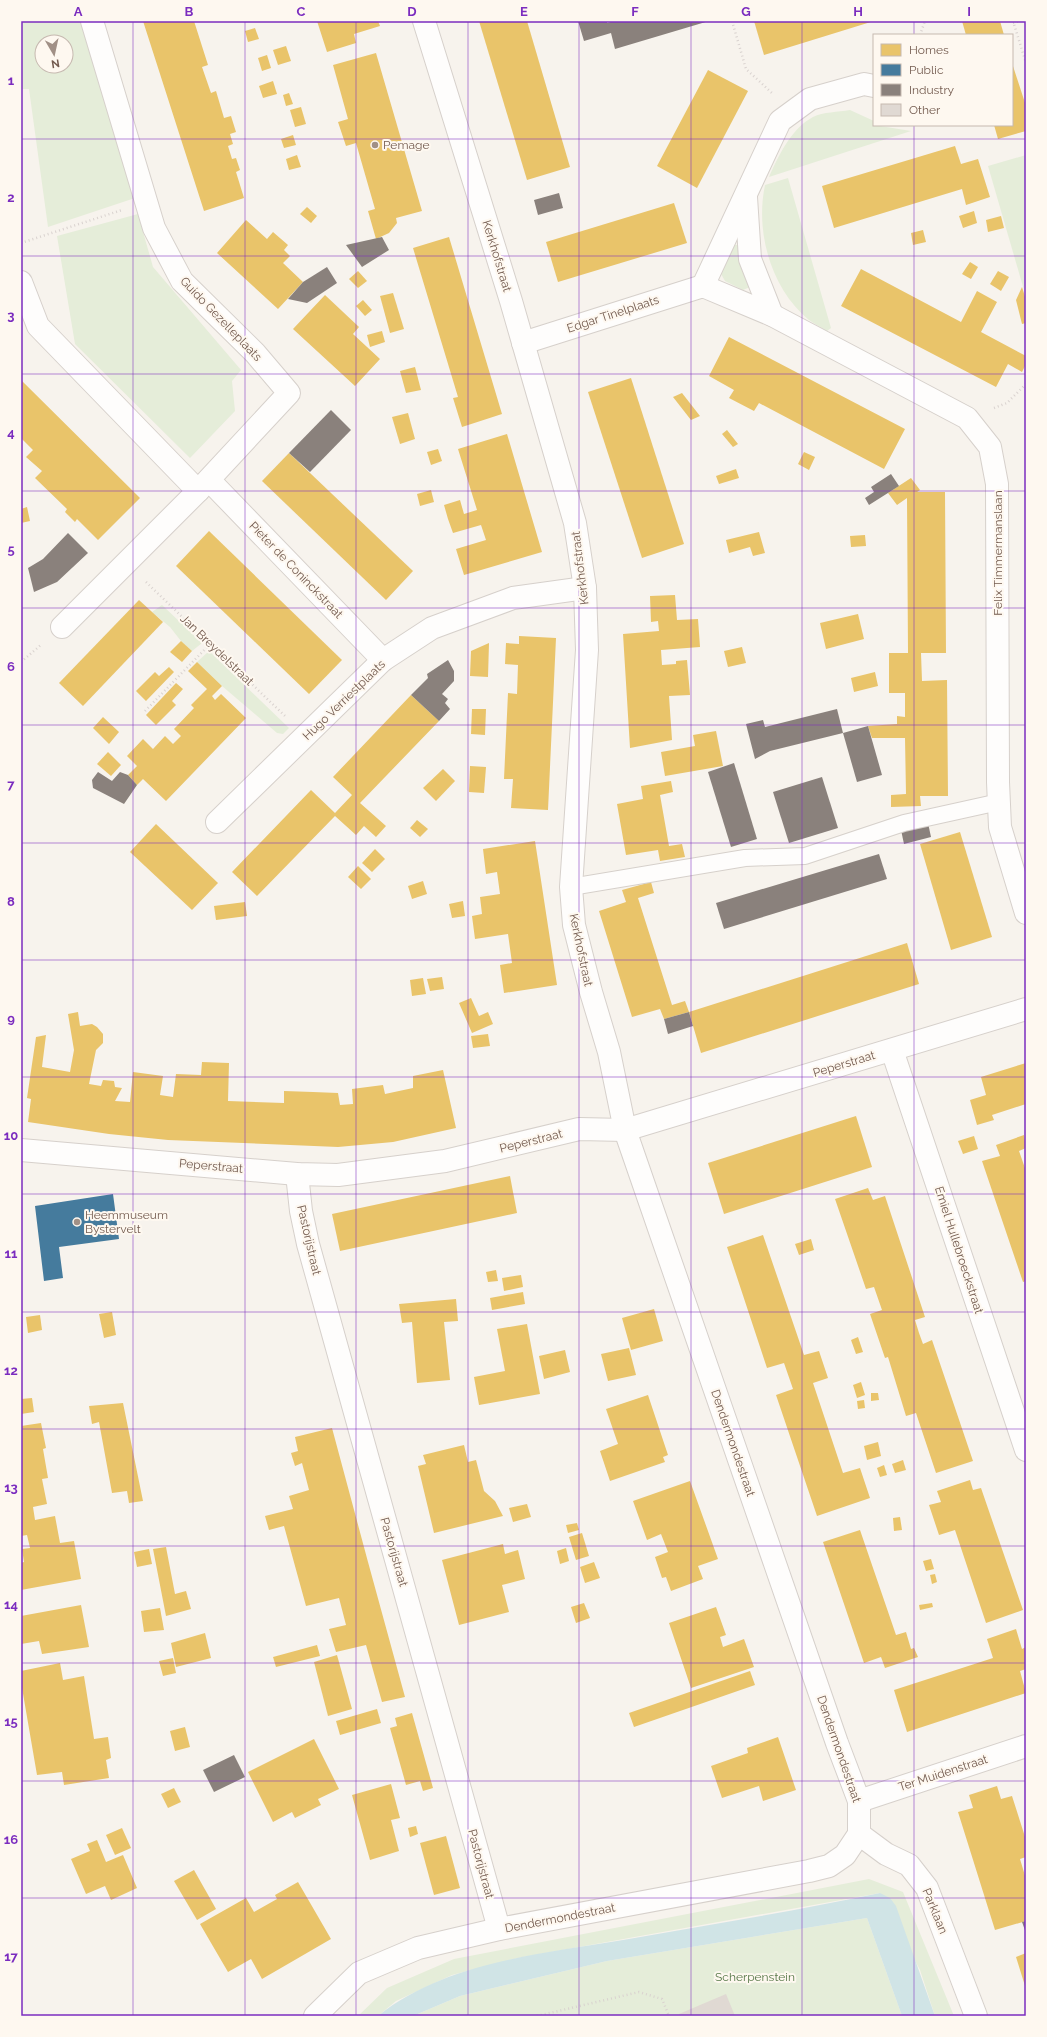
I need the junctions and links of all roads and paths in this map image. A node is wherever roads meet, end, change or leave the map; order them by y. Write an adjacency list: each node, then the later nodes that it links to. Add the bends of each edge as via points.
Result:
1 (92, 21): 12 (street, Guido Gezelleplaats)
2 (424, 21): 17 (street, Kerkhofstraat)
3 (732, 21): 10 (path, via 746,69)
4 (925, 21): 7 (path)
5 (1019, 21): 6 (path)
6 (1013, 22): 8 (path)
7 (920, 34)
8 (1026, 63)
9 (873, 86): 10 (street, via 864,84 810,98)
10 (792, 112): 11 (street, via 780,121)
11 (746, 193): 15 (street); 16 (street, via 750,259)
12 (147, 202): 13 (path); 20 (street, Guido Gezelleplaats, via 154,228 182,281 256,353 289,392)
13 (21, 243)
14 (21, 282): 20 (street, via 38,326)
15 (702, 286): 16 (street); 17 (street, Edgar Tinelplaats)
16 (772, 315): 19 (street, Felix Timmermanslaan)
17 (523, 343): 22 (street, Kerkhofstraat, via 575,522)
18 (1026, 384): 19 (path, via 1007,403)
19 (967, 418): 28 (street, Felix Timmermanslaan, via 990,447 998,484)
20 (204, 486): 21 (street, Guido Gezelleplaats); 25 (street, Pieter de Coninckstraat)
21 (126, 564): 23 (street, Guido Gezelleplaats); 24 (path, Jan Breydelstraat)
22 (584, 588): 25 (street, Hugo Verriestplaats, via 513,598 432,628); 30 (street, Kerkhofstraat, via 587,650)
23 (62, 627)
24 (211, 643): 26 (path); 27 (path, Jan Breydelstraat)
25 (383, 660): 27 (street, Hugo Verriestplaats)
26 (145, 711)
27 (307, 736): 29 (street, Hugo Verriestplaats)
28 (999, 802): 30 (lane, via 904,823 806,856 745,858); 31 (street, Felix Timmermanslaan, via 1000,827)
29 (217, 822)
30 (571, 887): 34 (street, Kerkhofstraat, via 574,925 609,1052)
31 (1026, 913)
32 (1026, 1009): 33 (street, Peperstraat)
33 (892, 1050): 34 (street, Peperstraat); 37 (street, Emiel Hullebroeckstraat)
34 (625, 1130): 36 (street, Peperstraat, via 578,1129 445,1161 338,1175); 39 (street, Dendermondestraat)
35 (21, 1150): 36 (street, Peperstraat)
36 (296, 1174): 41 (street, Pastorijstraat, via 308,1244)
37 (1026, 1450)
38 (1026, 1746): 39 (street, Ter Muidenstraat)
39 (859, 1801): 40 (street, Dendermondestraat)
40 (859, 1834): 41 (street, Dendermondestraat, via 845,1855 829,1866); 45 (street, Parklaan, via 886,1854 909,1865 927,1888)
41 (499, 1929): 42 (street, Dendermondestraat, via 418,1948 359,1974)
42 (315, 2016)
43 (537, 2016): 44 (path, via 639,1992 662,1999)
44 (669, 2016)
45 (976, 2016)

